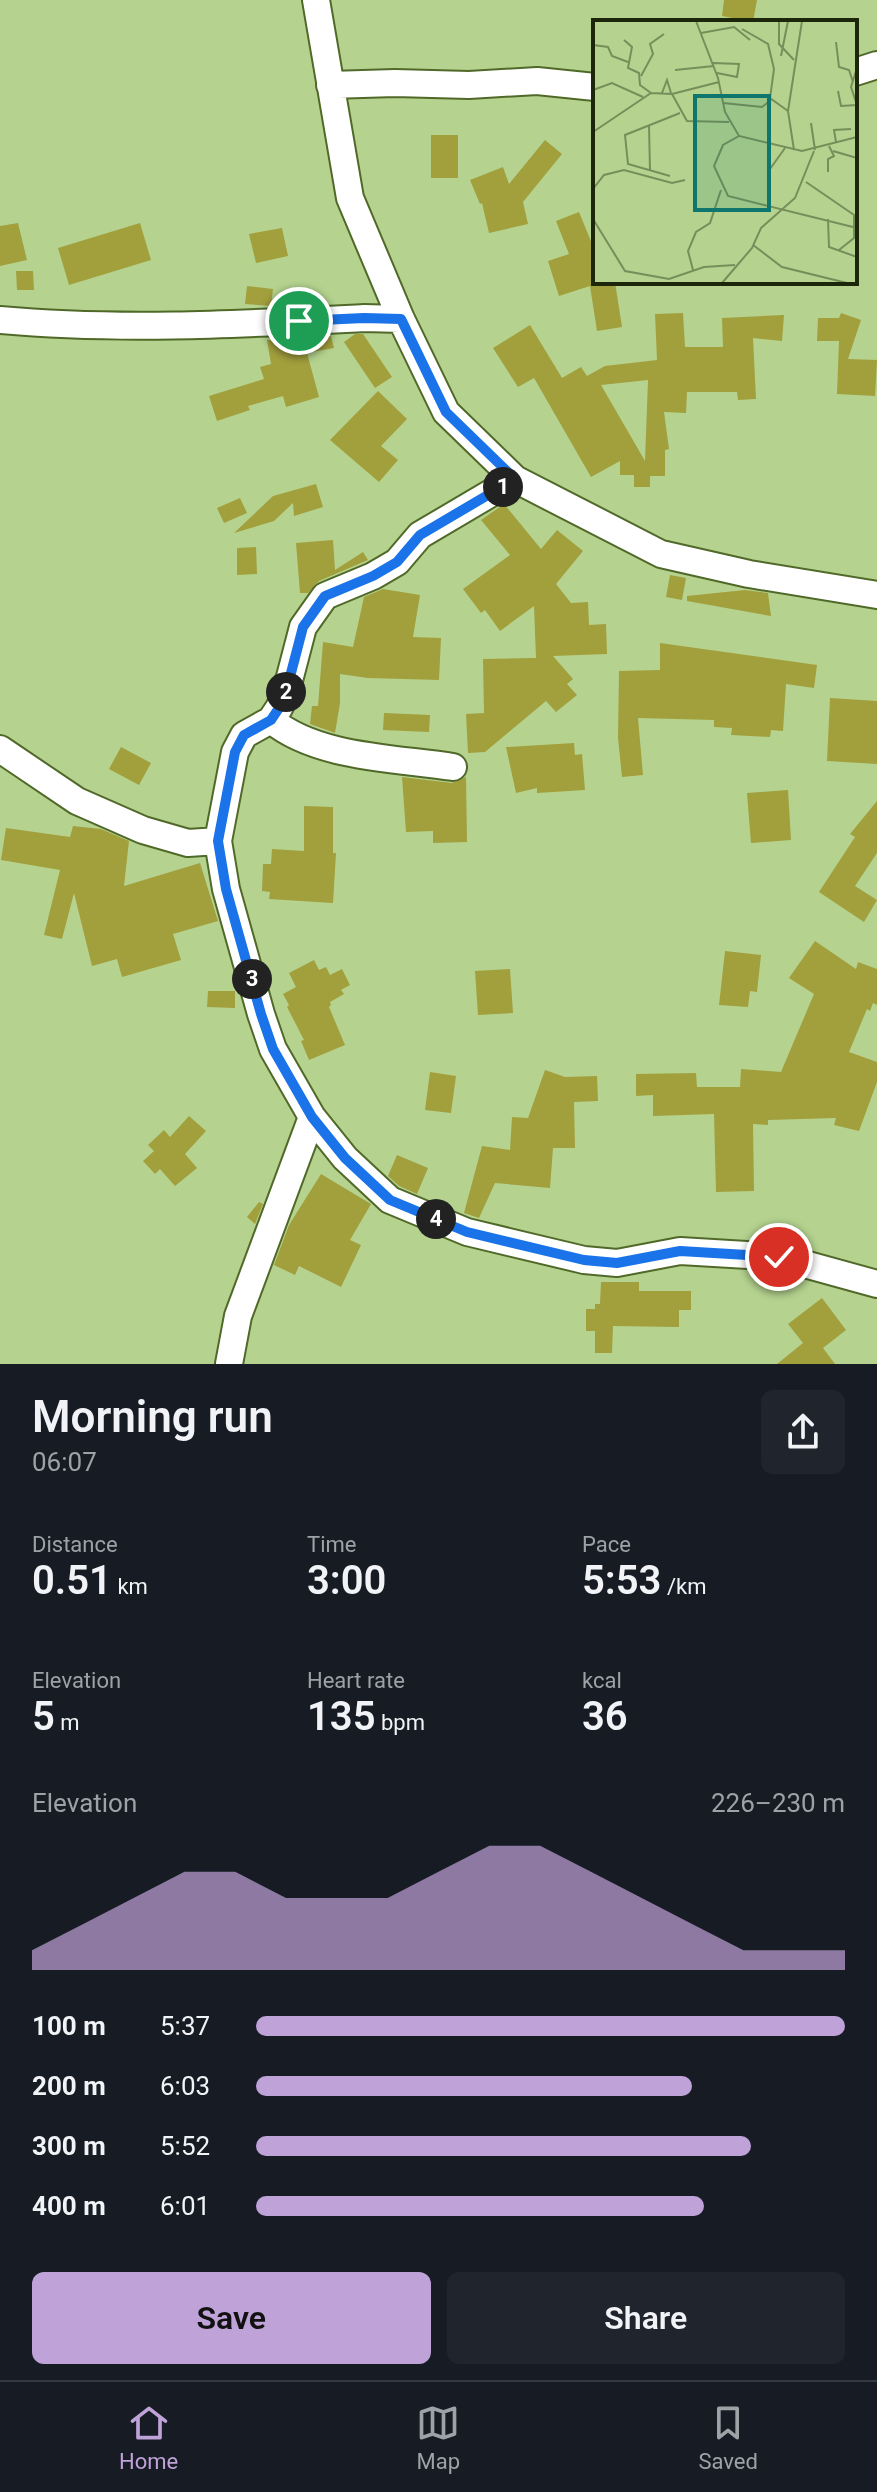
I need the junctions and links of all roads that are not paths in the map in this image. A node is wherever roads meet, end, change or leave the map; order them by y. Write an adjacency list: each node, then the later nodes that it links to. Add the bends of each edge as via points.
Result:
1 (316, 0): 4 (street)
2 (877, 65): 3 (street)
3 (857, 71)
4 (330, 85): 5 (street, via 537,81); 6 (street, via 350,198)
5 (593, 87)
6 (401, 319): 7 (street, via 129,327); 8 (street, via 446,412)
7 (0, 320)
8 (515, 479): 9 (street, via 661,554); 10 (street, via 420,535 397,562 325,596 303,627 285,696)
9 (877, 595)
10 (271, 720): 12 (street, via 287,733 342,751); 13 (street, via 244,735 235,752)
11 (0, 749): 13 (street, via 77,801 143,830 188,843)
12 (453, 767)
13 (218, 841): 14 (street, via 261,1014 273,1049)
14 (312, 1117): 15 (street, via 345,1158 390,1200 467,1232 617,1263 680,1251 779,1257); 16 (street, via 238,1316)
15 (877, 1284)
16 (229, 1364)

